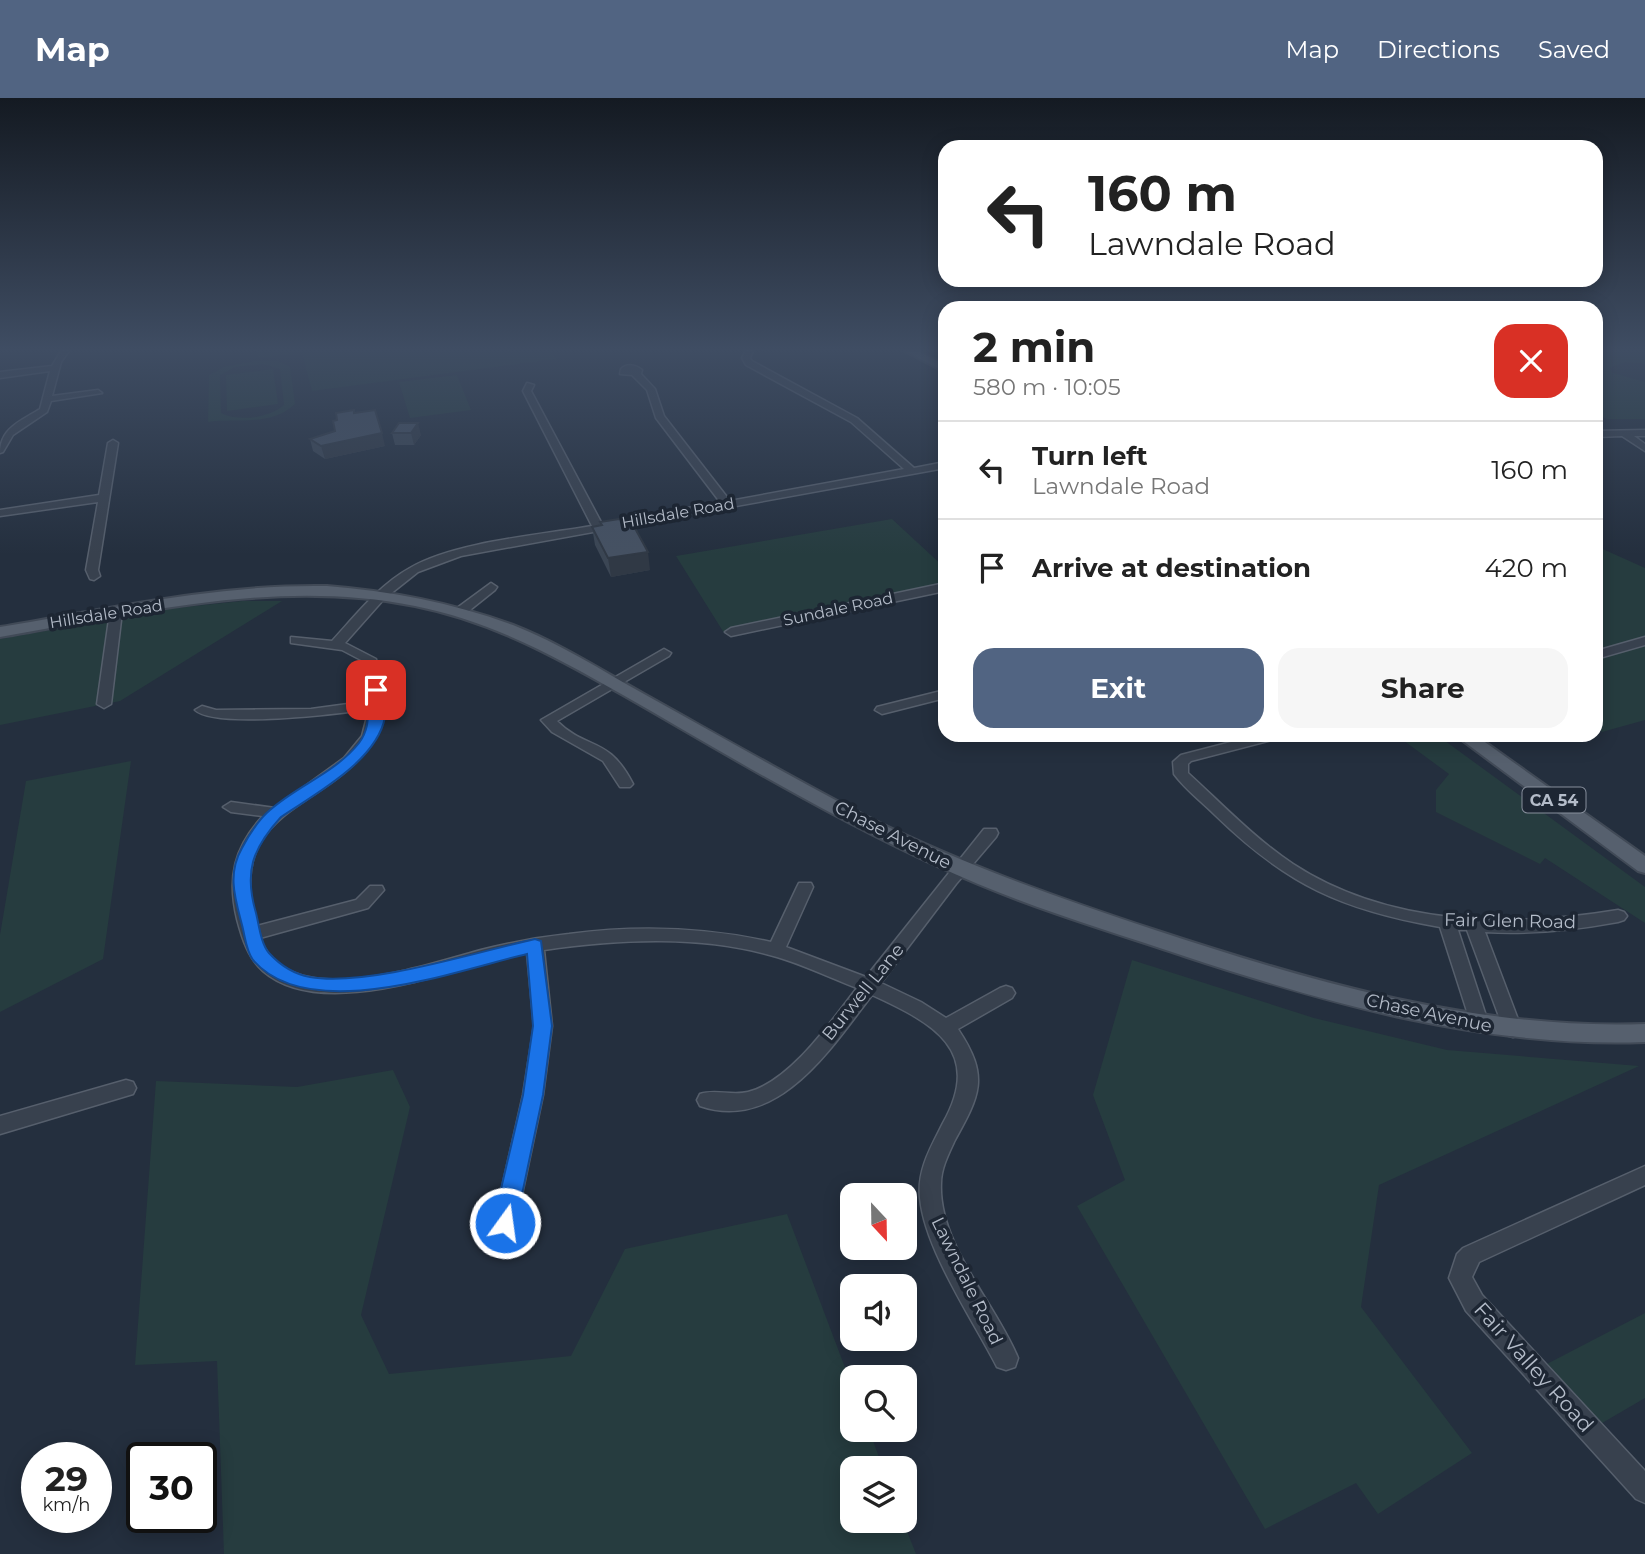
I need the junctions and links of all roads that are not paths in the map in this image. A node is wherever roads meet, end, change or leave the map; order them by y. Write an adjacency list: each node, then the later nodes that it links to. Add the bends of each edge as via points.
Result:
1 (31, 419): 10 (street, via 9,433)
2 (542, 419): 16 (street)
3 (661, 419): 14 (street)
4 (852, 419): 12 (street)
5 (1623, 433): 6 (street); 7 (street); 9 (street)
6 (1645, 433)
7 (1603, 434)
8 (113, 443): 13 (street)
9 (1645, 448)
10 (0, 450)
11 (938, 466): 12 (street, Hillsdale Road)
12 (912, 471): 14 (street, Hillsdale Road)
13 (102, 498): 15 (street); 17 (street)
14 (727, 504): 16 (street, Hillsdale Road)
15 (0, 513)
16 (598, 527): 21 (street, Hillsdale Road, via 458,553 414,570)
17 (94, 576)
18 (491, 587): 23 (street)
19 (938, 588): 25 (street, Sundale Road)
20 (297, 590): 21 (main road, Chase Avenue); 22 (main road, Hillsdale Road)
21 (380, 596): 23 (main road, Chase Avenue); 28 (street, Hillsdale Road)
22 (116, 611): 24 (main road, Hillsdale Road); 33 (street)
23 (461, 611): 31 (main road, Chase Avenue, via 517,632)
24 (0, 632)
25 (731, 632)
26 (296, 639): 28 (street, Lawndale Road)
27 (1645, 641): 30 (street)
28 (336, 645): 34 (street, Lawndale Road, via 369,659)
29 (664, 653): 31 (street)
30 (1603, 653)
31 (612, 681): 39 (street, via 548,720 610,756); 44 (main road, Chase Avenue, via 848,814)
32 (938, 696): 36 (street)
33 (104, 704)
34 (377, 704): 35 (street, via 311,713 215,714); 41 (street, Lawndale Road, via 376,726 359,752)
35 (202, 710)
36 (882, 710)
37 (1248, 742): 48 (street, Fair Glen Road, via 1186,758 1180,762 1181,774 1262,849 1306,878 1376,908)
38 (1474, 742): 43 (main road, CA 54)
39 (625, 784)
40 (231, 807): 41 (street)
41 (276, 813): 50 (street, Lawndale Road, via 253,841 241,874)
42 (990, 833): 44 (street, Burwell Lane)
43 (1645, 866)
44 (959, 868): 53 (street, Burwell Lane); 55 (main road, Chase Avenue, via 1265,975)
45 (805, 887): 52 (street)
46 (376, 890): 50 (street, via 362,904)
47 (1618, 916): 49 (street, Fair Glen Road, via 1559,925)
48 (1447, 921): 49 (street, Fair Glen Road); 55 (street)
49 (1473, 923): 57 (street)
50 (252, 934): 51 (street, Lawndale Road, via 259,954 271,968 301,982 329,986 375,982)
51 (535, 945): 52 (street, Lawndale Road, via 652,936); 63 (street, via 542,1026 533,1095)
52 (776, 950): 53 (street, Lawndale Road)
53 (871, 985): 56 (street, Lawndale Road); 60 (street, Burwell Lane, via 787,1081 740,1103)
54 (1006, 992): 56 (street)
55 (1480, 1025): 57 (main road, Chase Avenue)
56 (945, 1028): 64 (street, Lawndale Road, via 965,1058 969,1090 932,1171 931,1205 940,1233)
57 (1513, 1030): 58 (main road, Chase Avenue)
58 (1645, 1033)
59 (126, 1088): 61 (street)
60 (707, 1100)
61 (0, 1125)
62 (1645, 1175): 65 (street, Fair Valley Road, via 1471,1255 1460,1278 1475,1303)
63 (505, 1223)
64 (1006, 1358)
65 (1645, 1490)

